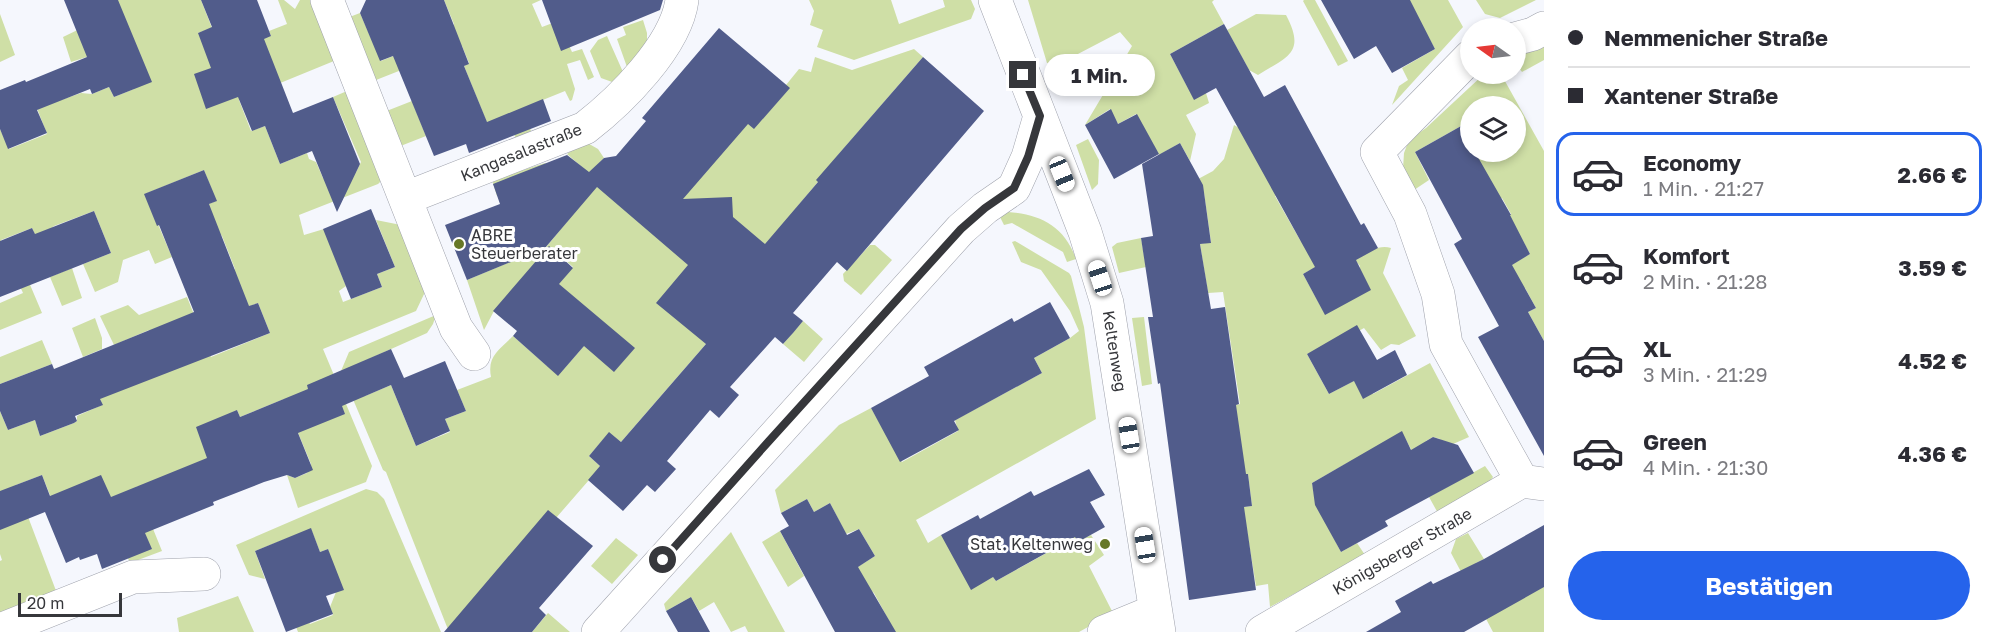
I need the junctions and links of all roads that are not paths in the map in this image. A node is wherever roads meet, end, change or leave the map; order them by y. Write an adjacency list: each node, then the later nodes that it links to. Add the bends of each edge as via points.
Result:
1 (327, 0): 8 (street)
2 (682, 0): 8 (street, Kangasalastraße, via 664,45 622,96 585,128)
3 (995, 0): 7 (street, Keltenweg)
4 (1544, 28): 5 (street)
5 (1526, 36)
6 (1460, 67): 10 (street, via 1377,152 1410,213 1438,294 1446,344)
7 (1040, 116): 12 (street, Keltenweg, via 1085,232 1107,303); 14 (street, via 1014,188 961,229)
8 (406, 198): 9 (street, via 456,328)
9 (474, 354)
10 (1533, 482): 16 (street, Königsberger Straße)
11 (204, 574): 13 (street, via 133,577)
12 (1157, 621): 15 (street)
13 (0, 630)
14 (598, 632)
15 (1104, 632)
16 (1262, 632)

